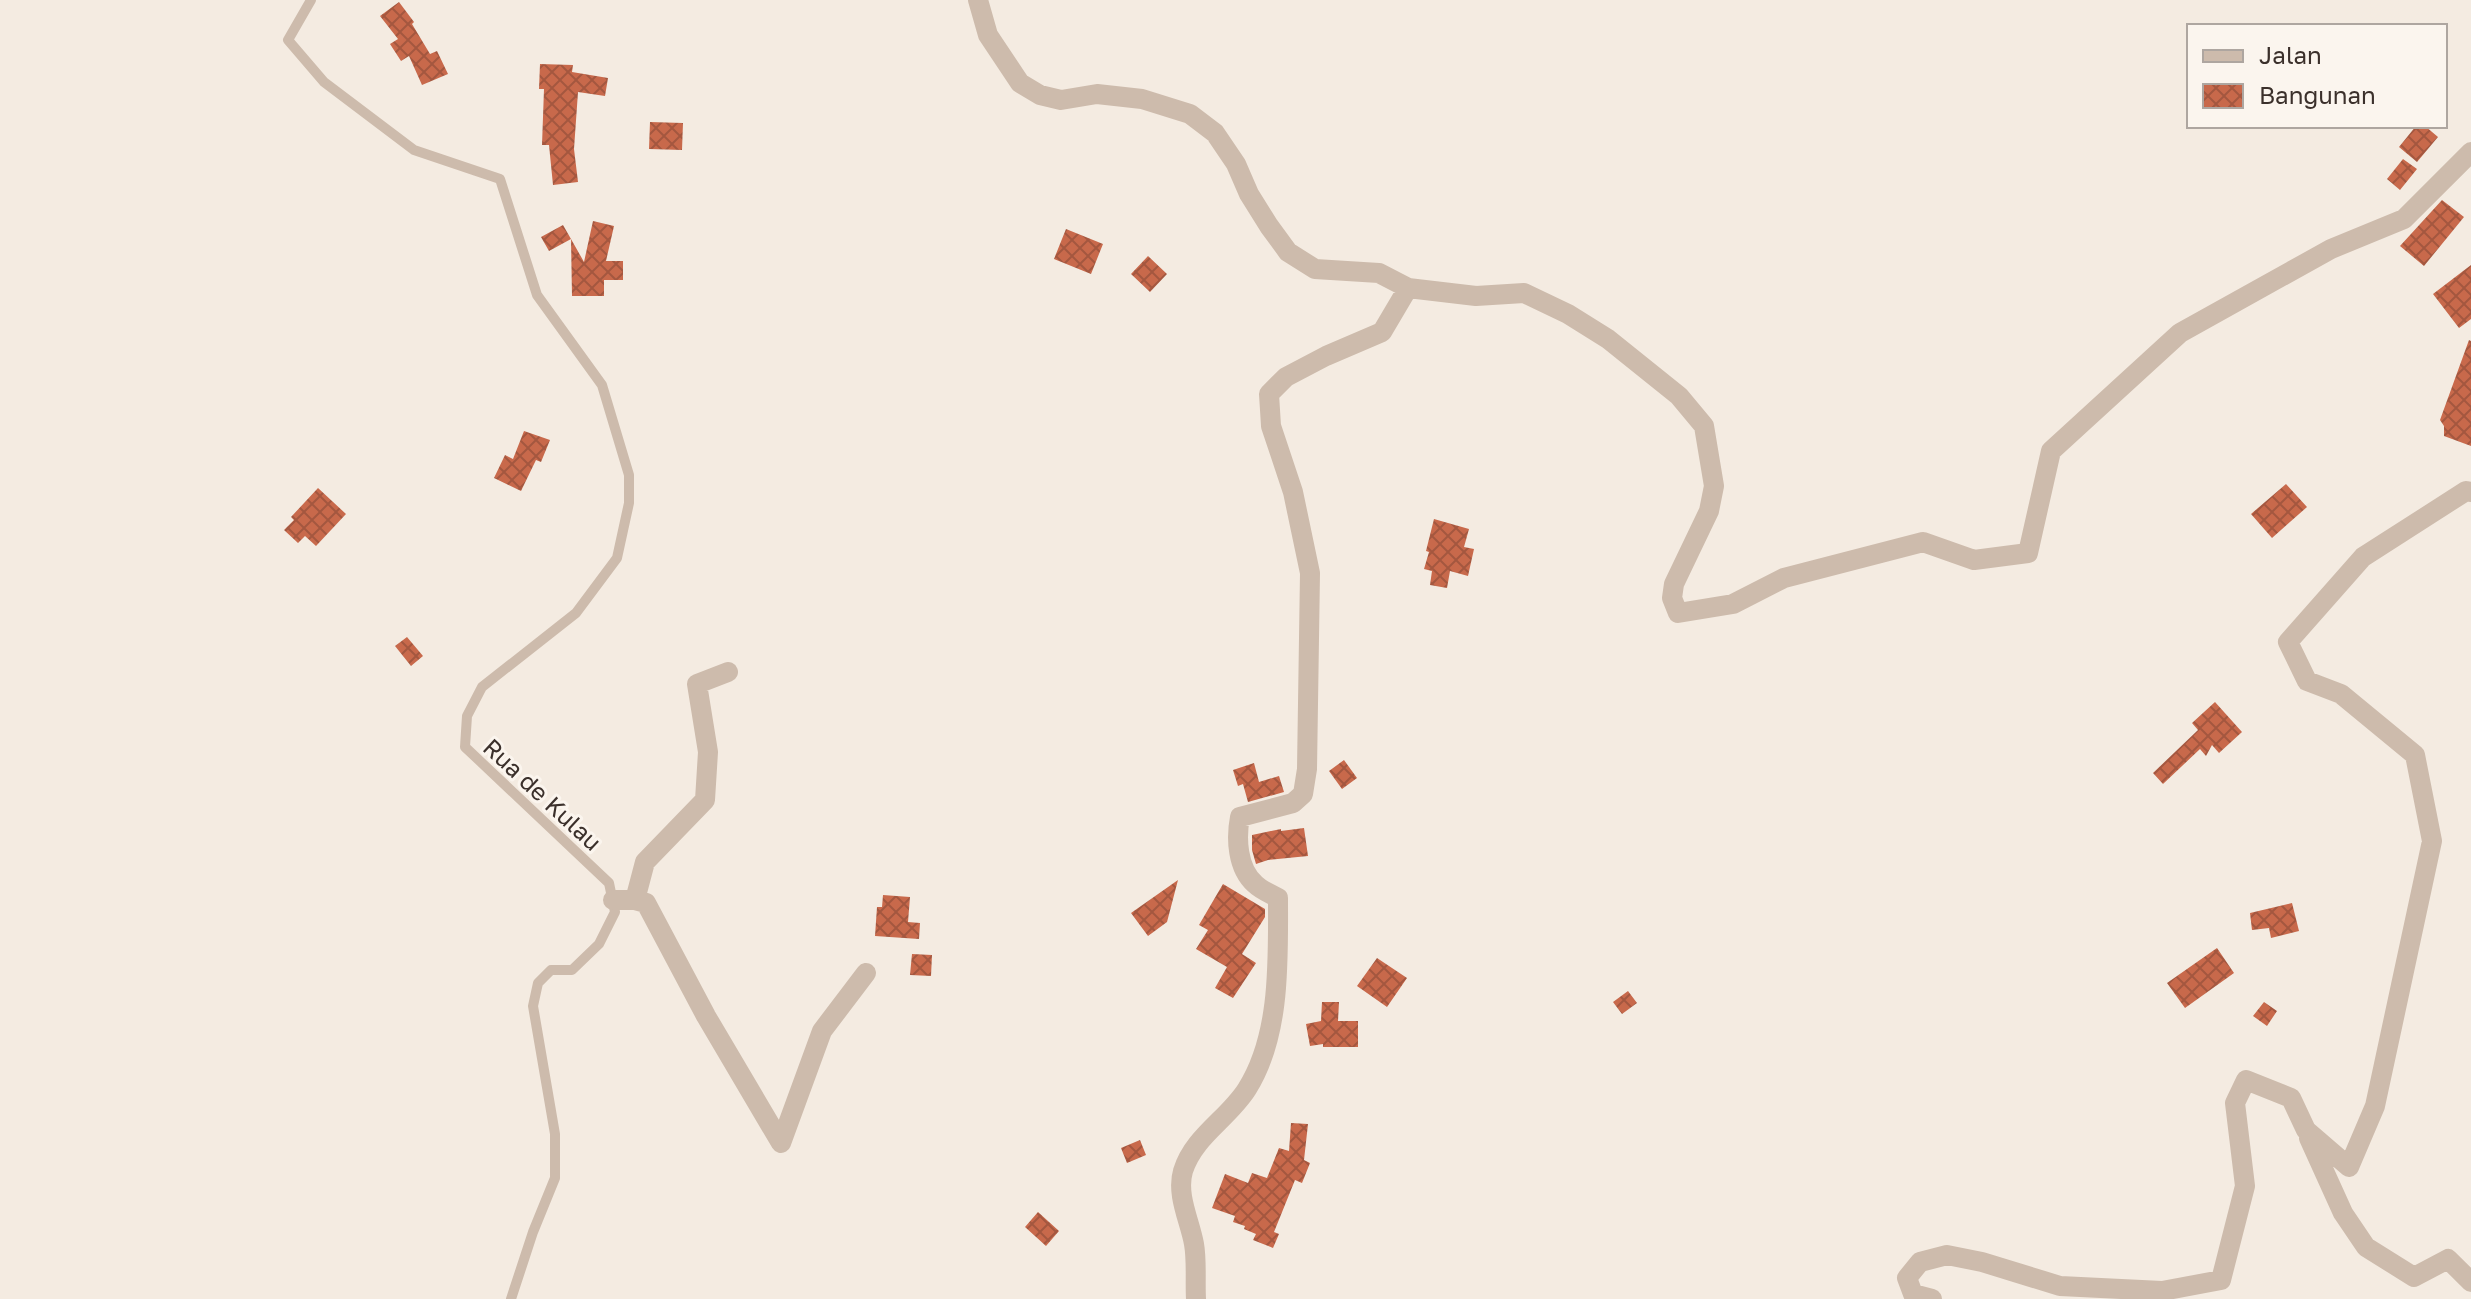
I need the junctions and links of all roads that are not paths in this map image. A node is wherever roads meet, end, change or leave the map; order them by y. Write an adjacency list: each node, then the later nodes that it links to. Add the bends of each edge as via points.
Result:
1 (311, 0): 7 (lane, Rua de Kulau, via 288,40 324,82 414,150 500,179 537,295 602,385 629,475 629,503 617,558 576,613 482,687 467,716 465,747 609,883)
2 (978, 0): 4 (street, via 988,35 1020,83 1061,100 1097,94 1127,97 1190,114 1215,133 1288,252 1315,269 1379,273)
3 (2471, 152): 4 (street, via 2404,219 2331,249 2180,333 2051,451 2028,553 1974,560 1923,542 1784,578 1733,604 1678,613 1674,584 1709,511 1714,486 1704,426 1679,396 1608,339 1557,308 1524,293 1476,296)
4 (1408, 288): 13 (street, via 1382,332 1286,377 1269,394 1271,426 1293,492 1310,573 1307,769 1303,794 1293,803 1240,817 1236,840 1244,864 1253,883 1278,898 1273,1017 1261,1063 1245,1092 1199,1141 1182,1173 1184,1209 1194,1244)
5 (2471, 492): 10 (street, via 2363,557 2288,642 2307,681 2341,694 2415,755 2432,841 2375,1106 2349,1167)
6 (728, 672): 8 (street, via 697,684 708,752 705,800 645,862)
7 (613, 900): 8 (street); 12 (lane, via 615,912 599,944 572,970 551,970 538,983 533,1006 555,1134 555,1178)
8 (635, 900): 9 (street, via 646,903 781,1143 822,1031)
9 (866, 973)
10 (2306, 1130): 11 (street, via 2343,1213 2366,1247 2414,1277 2448,1259); 14 (street, via 2291,1098 2246,1080 2235,1103 2245,1186 2221,1280 2162,1291 2060,1286 1947,1255 1920,1262 1907,1278 1913,1294)
11 (2471, 1282)
12 (511, 1299)
13 (1196, 1299)
14 (1932, 1299)

